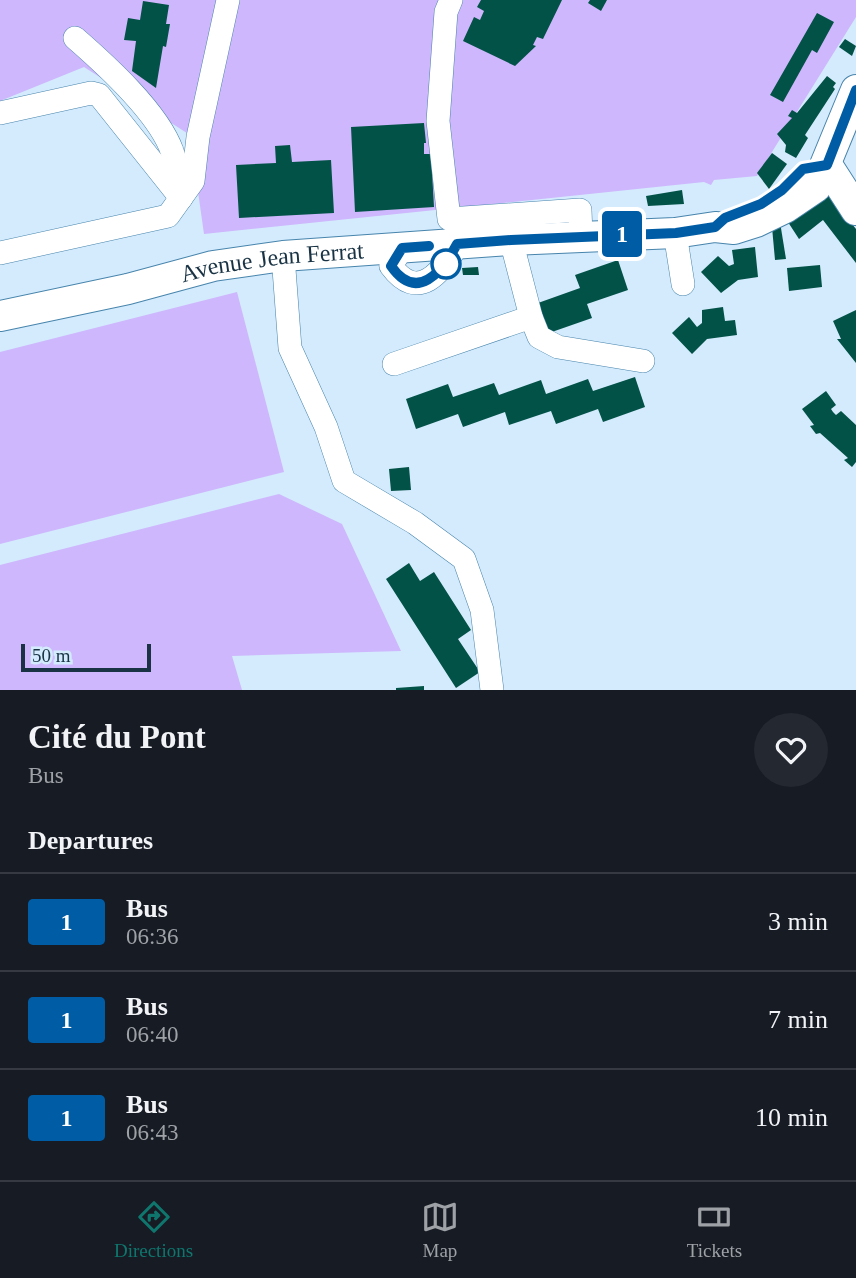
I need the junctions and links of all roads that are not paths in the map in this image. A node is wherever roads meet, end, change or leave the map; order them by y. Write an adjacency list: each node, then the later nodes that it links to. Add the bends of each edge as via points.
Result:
1 (228, 0): 7 (street, via 192,181)
2 (452, 0): 10 (street, via 446,12 438,121 449,219 580,209)
3 (75, 38): 7 (street, via 158,124 172,151)
4 (856, 90): 6 (main road)
5 (0, 113): 7 (street, via 99,95)
6 (827, 165): 8 (main road); 9 (main road, Avenue Jean Ferrat, via 803,169 761,204 725,218 715,227)
7 (181, 198): 12 (street, via 168,216)
8 (856, 210)
9 (676, 233): 10 (main road, Avenue Jean Ferrat); 14 (street)
10 (581, 236): 11 (main road, Avenue Jean Ferrat)
11 (511, 240): 13 (main road, Avenue Jean Ferrat); 16 (street)
12 (0, 253)
13 (283, 256): 15 (main road, Avenue Jean Ferrat, via 213,266); 19 (street, via 290,348 344,481 464,559 482,610)
14 (683, 284)
15 (0, 316)
16 (531, 317): 17 (street, via 539,337 558,347); 18 (street)
17 (643, 361)
18 (394, 364)
19 (492, 690)

